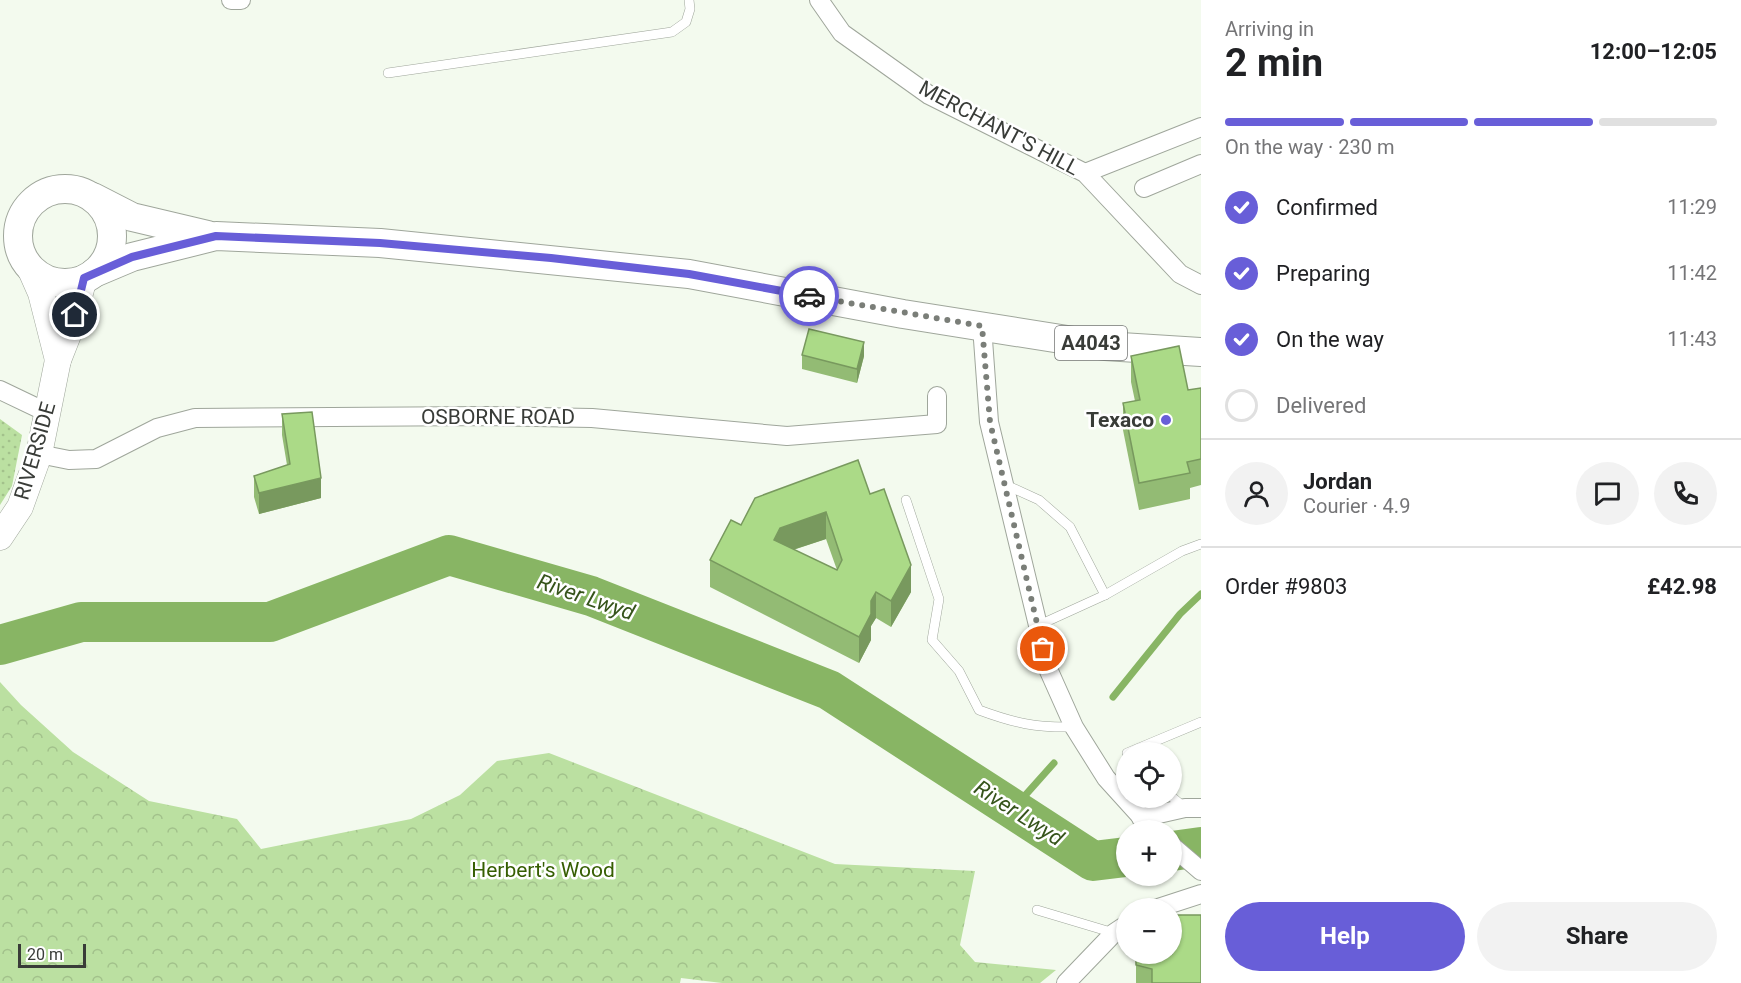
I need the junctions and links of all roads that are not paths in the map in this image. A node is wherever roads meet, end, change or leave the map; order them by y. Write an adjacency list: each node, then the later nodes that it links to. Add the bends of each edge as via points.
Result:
1 (231, 0): 2 (street)
2 (241, 0)
3 (689, 0): 5 (lane, via 686,22 672,32)
4 (819, 0): 8 (street, MERCHANT'S HILL, via 842,33 929,95)
5 (388, 73)
6 (1201, 127): 8 (street)
7 (1201, 164): 9 (street)
8 (1085, 173): 17 (street, MERCHANT'S HILL, via 1180,274)
9 (1144, 188)
10 (51, 190): 11 (main road, via 74,189); 12 (main road); 15 (main road, via 33,201 19,224 20,250)
11 (89, 195): 13 (main road, A4043, via 132,217); 16 (main road, via 108,216 112,238 107,257)
12 (0, 208)
13 (216, 236): 16 (main road, A4043, via 132,257); 18 (main road, A4043, via 391,244 689,274)
14 (0, 256): 15 (main road)
15 (29, 266): 16 (main road, via 60,283); 20 (street, RIVERSIDE, via 41,293)
16 (89, 275): 20 (street, RIVERSIDE)
17 (1201, 285)
18 (982, 326): 19 (main road, A4043, via 1105,346); 25 (street, via 990,422)
19 (1201, 352)
20 (58, 360): 23 (street, RIVERSIDE)
21 (0, 390): 23 (street)
22 (937, 396): 24 (street, OSBORNE ROAD, via 938,424 787,436 592,418 195,418 157,428 96,459 69,460)
23 (48, 413): 24 (street, RIVERSIDE)
24 (39, 454): 27 (street, RIVERSIDE, via 20,507)
25 (1006, 484): 29 (lane, via 1039,500 1070,527); 30 (street)
26 (906, 500): 32 (lane, via 939,599 932,640 959,671 979,710 1040,728)
27 (0, 537)
28 (1201, 544): 29 (lane)
29 (1105, 595): 30 (lane)
30 (1037, 626): 32 (street, via 1049,671)
31 (1201, 722): 33 (lane)
32 (1074, 727): 35 (street, via 1106,778)
33 (1153, 742)
34 (1186, 804): 36 (street)
35 (1144, 820)
36 (1157, 820)
37 (1182, 855): 38 (street)
38 (1201, 871)
39 (1201, 894): 40 (street)
40 (1182, 900)
41 (1037, 910): 42 (lane)
42 (1116, 928)
43 (1116, 933): 44 (street)
44 (1066, 983)

